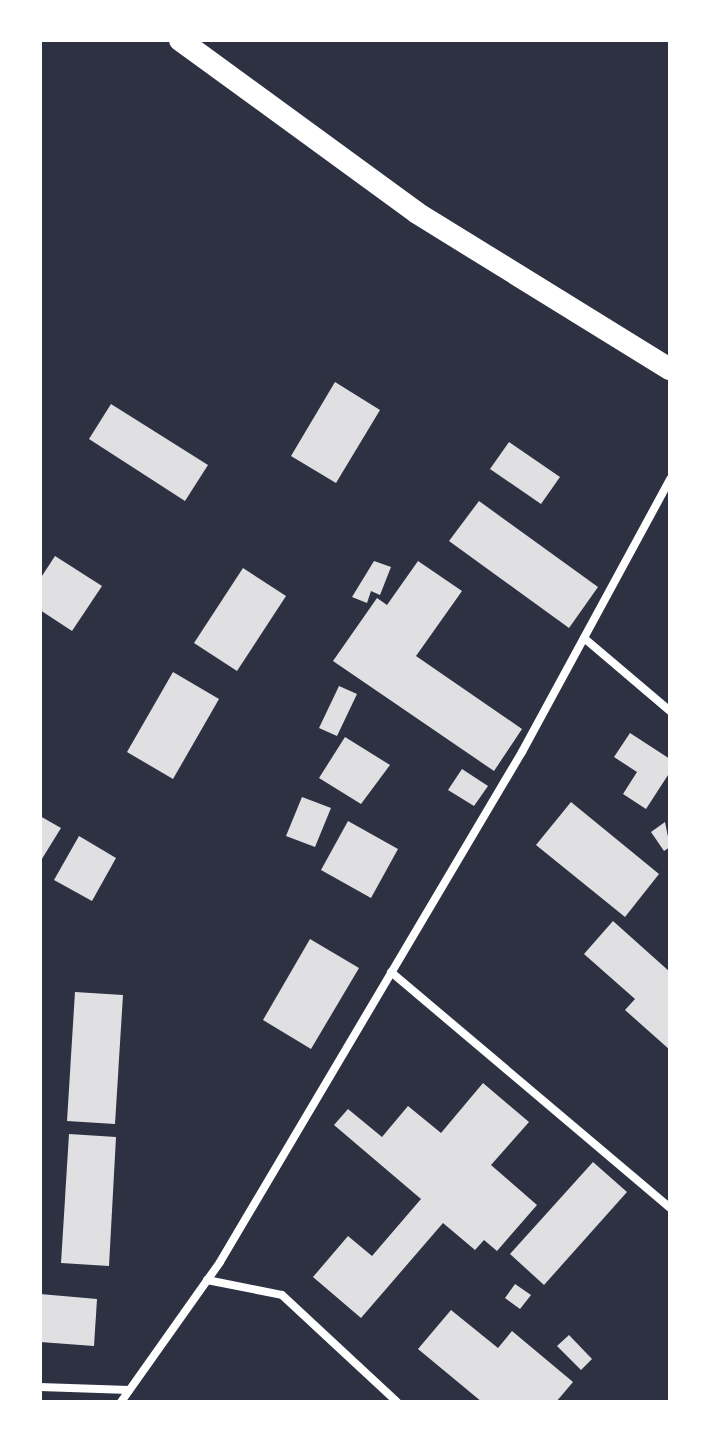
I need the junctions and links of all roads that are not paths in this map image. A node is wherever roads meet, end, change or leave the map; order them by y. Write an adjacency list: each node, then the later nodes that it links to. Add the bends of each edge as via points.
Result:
1 (180, 40): 2 (highway, via 417,213)
2 (670, 369)
3 (670, 479): 4 (street)
4 (584, 638): 5 (street); 6 (street)
5 (670, 711)
6 (391, 972): 7 (street); 8 (street)
7 (670, 1208)
8 (207, 1280): 10 (street); 12 (street, via 282,1295)
9 (40, 1387): 10 (street)
10 (129, 1390): 11 (street)
11 (121, 1402)
12 (397, 1402)

